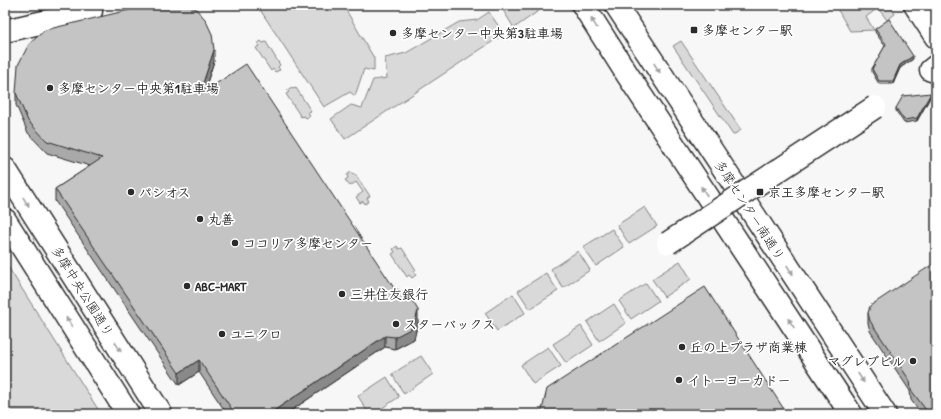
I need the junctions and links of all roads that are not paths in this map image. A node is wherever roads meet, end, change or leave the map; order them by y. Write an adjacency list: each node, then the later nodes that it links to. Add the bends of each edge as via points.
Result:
1 (583, 5): 13 (street, one-way to 1)
2 (616, 5): 14 (street, 多摩センター南通り, one-way to 14)
3 (915, 5): 6 (street)
4 (91, 11): 5 (street)
5 (5, 31)
6 (936, 37)
7 (875, 106): 10 (street, bridge)
8 (5, 169): 12 (street, 多摩中央公園通り, one-way to 12)
9 (5, 220): 11 (street, one-way to 9)
10 (668, 243)
11 (128, 414)
12 (161, 414)
13 (851, 414)
14 (885, 414)

